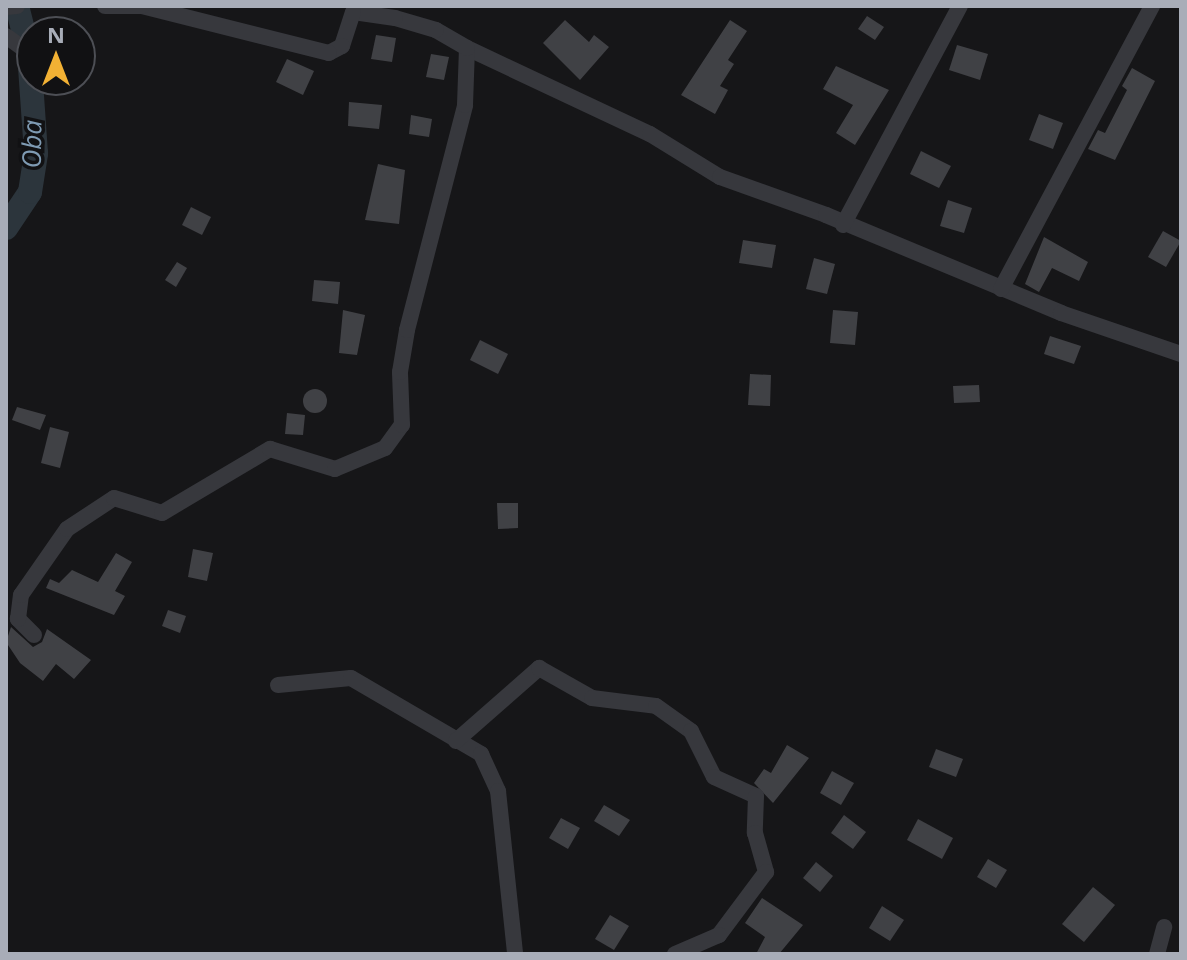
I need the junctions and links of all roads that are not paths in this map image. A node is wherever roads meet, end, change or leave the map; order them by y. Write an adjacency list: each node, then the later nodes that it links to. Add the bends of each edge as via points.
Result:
1 (17, 6): 5 (street)
2 (105, 6): 6 (street, via 142,6 329,53 342,46 353,12 436,30)
3 (960, 6): 7 (street)
4 (1152, 6): 8 (street)
5 (6, 7)
6 (467, 48): 7 (street, via 650,134 720,177); 10 (street, via 465,105 407,330 400,372 402,425 385,448 335,469 270,449 162,513 114,498 90,511 67,529 21,595 18,619)
7 (843, 225): 8 (street)
8 (1001, 289): 9 (street)
9 (1181, 354)
10 (34, 635)
11 (278, 685): 12 (street, via 351,678)
12 (456, 741): 14 (street, via 481,754 498,791); 15 (street, via 539,668 592,698 656,706 691,731 714,777 756,796 755,833 766,872 719,935)
13 (1164, 927): 16 (street)
14 (515, 954)
15 (675, 954)
16 (1157, 954)

